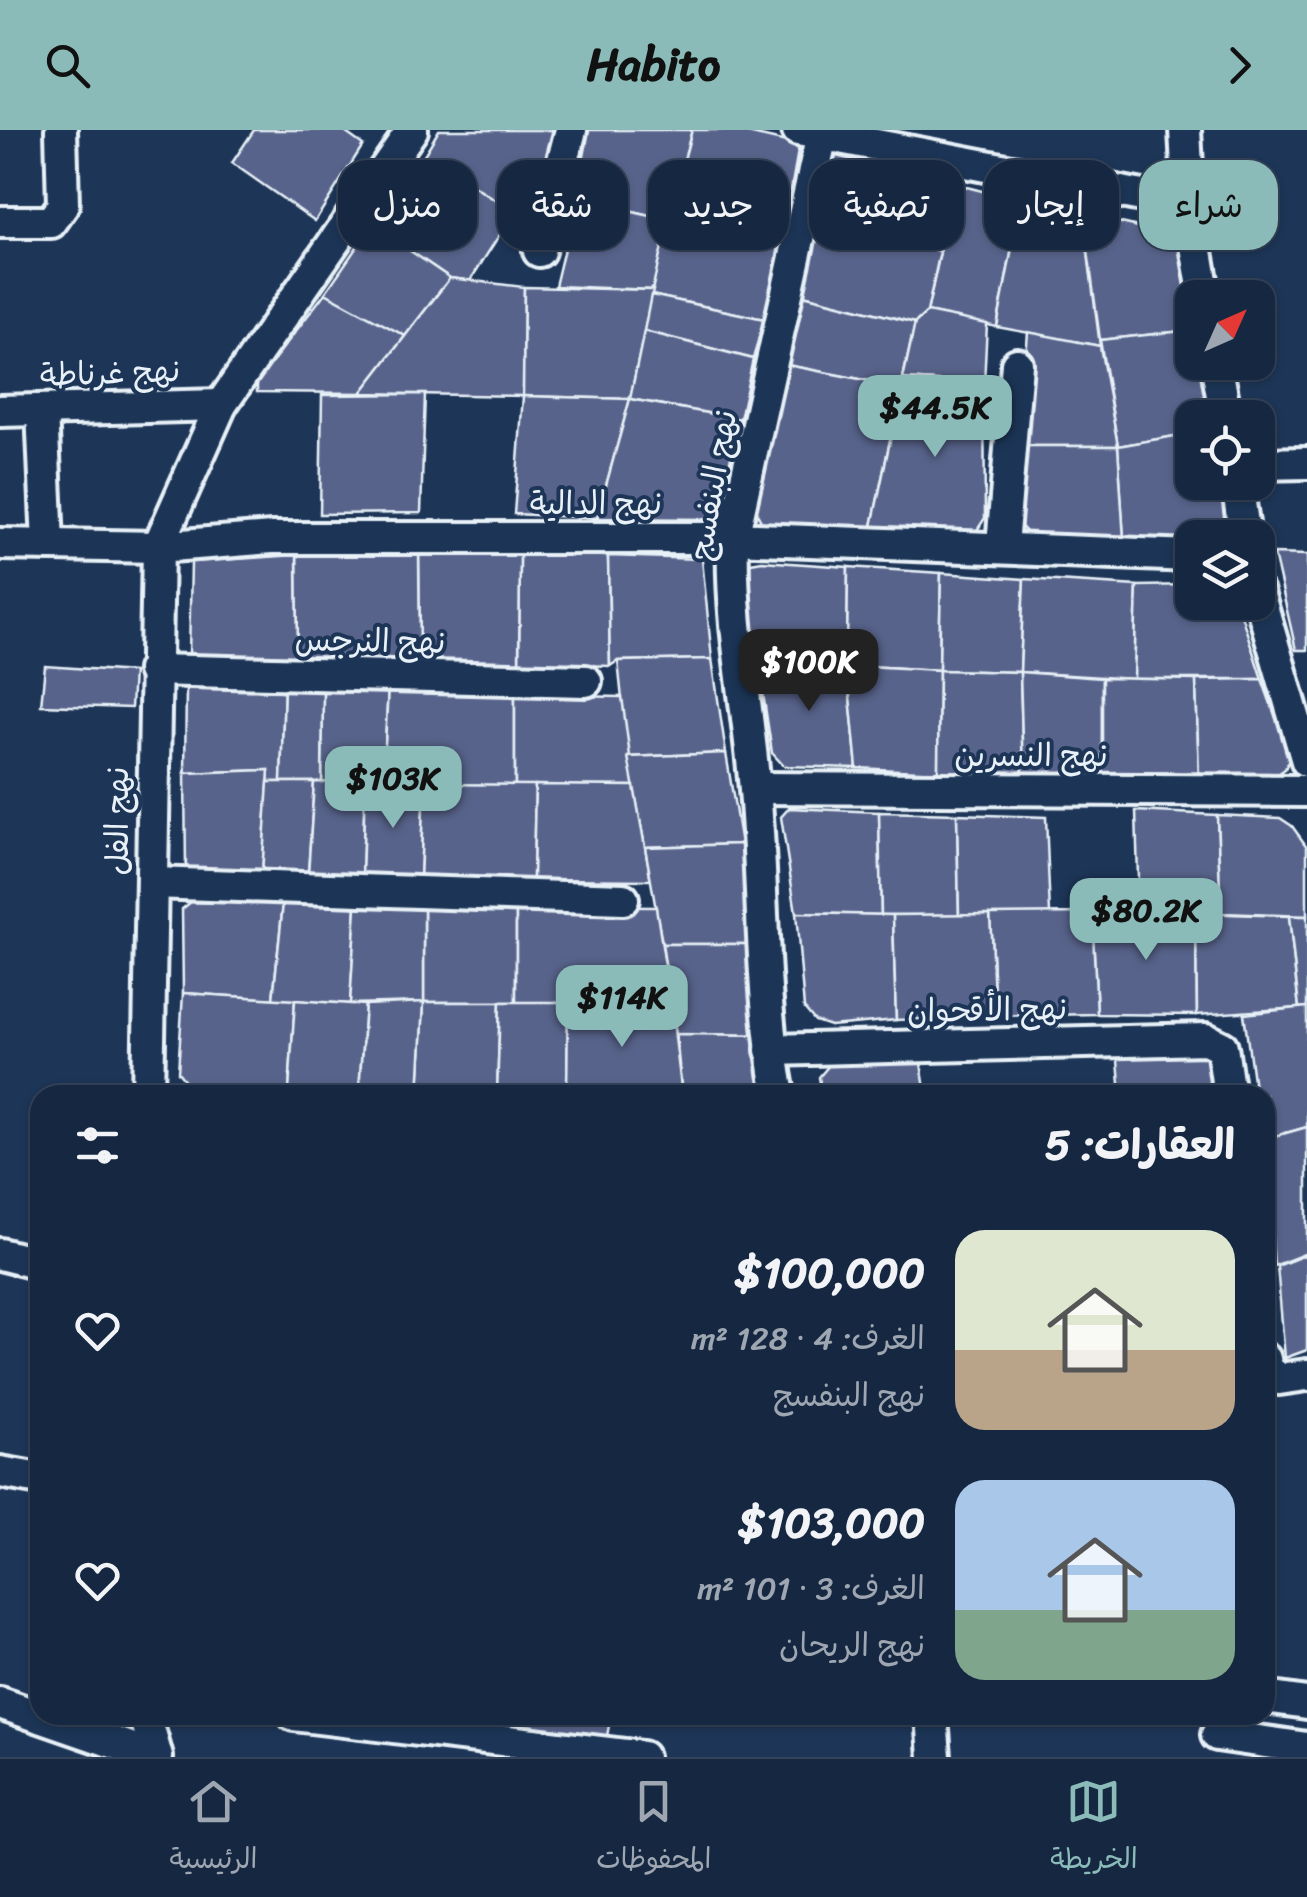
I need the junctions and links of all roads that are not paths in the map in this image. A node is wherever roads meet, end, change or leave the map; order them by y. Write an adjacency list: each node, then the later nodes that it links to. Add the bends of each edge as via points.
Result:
1 (61, 130): 8 (street, via 59,213 51,222)
2 (412, 130): 13 (street)
3 (571, 130): 10 (street)
4 (1185, 130): 6 (street)
5 (814, 132): 7 (street); 18 (street, نهج البنفسج)
6 (1187, 160)
7 (1139, 195)
8 (0, 222)
9 (1197, 250): 11 (street)
10 (539, 251)
11 (1202, 280)
12 (1017, 364): 21 (street)
13 (221, 405): 14 (street, نهج غرناطة); 22 (street)
14 (42, 410): 15 (street, نهج غرناطة); 20 (street)
15 (0, 411)
16 (1307, 463): 17 (street)
17 (1275, 464)
18 (734, 538): 21 (street, نهج الدالية); 22 (street, نهج الدالية, via 272,538); 29 (street, نهج البنفسج, via 731,597)
19 (0, 544): 20 (street, نهج الدالية)
20 (48, 545): 22 (street, نهج الدالية)
21 (1002, 546): 23 (street, نهج الدالية)
22 (158, 547): 26 (street, نهج الفل)
23 (1175, 555)
24 (1270, 620): 25 (street)
25 (1293, 669): 28 (street)
26 (153, 670): 27 (street, نهج النرجس); 31 (street, نهج الفل)
27 (586, 681)
28 (1307, 761)
29 (755, 788): 30 (street, نهج النسرين); 33 (street, نهج البنفسج)
30 (1307, 791)
31 (152, 882): 32 (street); 34 (street, نهج الفل)
32 (623, 899)
33 (771, 1050): 35 (street, نهج البنفسج); 36 (street, نهج الأقحوان, via 1206,1039 1222,1047)
34 (148, 1085)
35 (777, 1085)
36 (1227, 1085)
37 (0, 1254): 38 (street)
38 (30, 1262)
39 (1307, 1375): 40 (street)
40 (1275, 1376)
41 (0, 1472): 42 (street)
42 (30, 1477)
43 (1275, 1698): 45 (street)
44 (0, 1703): 46 (street)
45 (1307, 1703)
46 (30, 1713)
47 (64, 1725): 53 (street)
48 (148, 1725): 53 (street)
49 (377, 1725): 54 (street)
50 (933, 1725): 55 (street)
51 (1218, 1735): 52 (street)
52 (1307, 1748)
53 (156, 1757)
54 (642, 1757)
55 (935, 1757)

